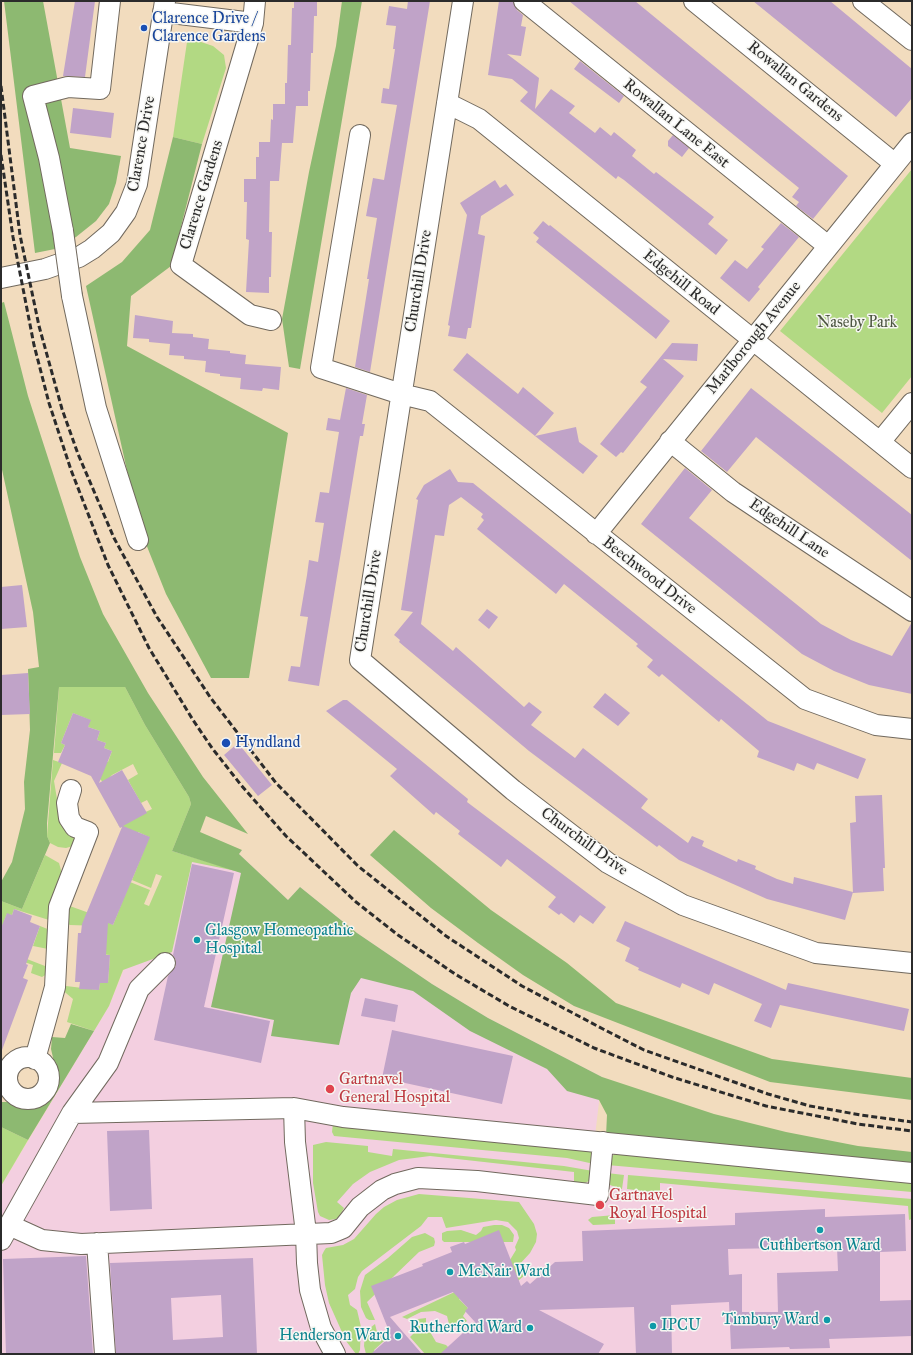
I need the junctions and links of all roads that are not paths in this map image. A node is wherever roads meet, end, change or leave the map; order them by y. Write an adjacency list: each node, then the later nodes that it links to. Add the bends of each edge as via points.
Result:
1 (110, 1): 24 (street, bridge, via 100,89 68,87 33,96 49,158 72,296 96,408)
2 (255, 1): 8 (street, Clarence Gardens)
3 (464, 1): 10 (street, Churchill Drive)
4 (524, 1): 14 (street, Rowallan Lane East)
5 (694, 1): 13 (street, Rowallan Gardens)
6 (863, 1): 9 (street)
7 (164, 7): 8 (street); 15 (street, Clarence Drive, via 137,184 126,212 111,232 79,257 45,269)
8 (253, 23): 16 (street, Clarence Gardens, via 181,265 250,315)
9 (912, 40)
10 (447, 103): 17 (street, Edgehill Road, via 479,119); 18 (street, Churchill Drive)
11 (360, 135): 18 (street, Beechwood Drive, via 321,368)
12 (912, 143): 13 (street, Marlborough Avenue)
13 (896, 164): 14 (street, Marlborough Avenue)
14 (828, 246): 17 (street, Marlborough Avenue)
15 (1, 278)
16 (271, 320)
17 (752, 340): 20 (street, Marlborough Avenue); 21 (street, Edgehill Road)
18 (401, 394): 23 (street, Beechwood Drive, via 430,401); 29 (street, Churchill Drive, via 360,660 513,790 608,864 683,905 816,953)
19 (912, 403): 21 (street)
20 (670, 441): 23 (street, Marlborough Avenue); 25 (street, Edgehill Lane, via 733,492)
21 (880, 442): 22 (street, Edgehill Road)
22 (912, 468)
23 (596, 534): 26 (street, Beechwood Drive, via 805,699 876,725)
24 (138, 540)
25 (912, 611)
26 (912, 729)
27 (71, 790): 30 (street, via 67,803 69,818 75,827 88,832 59,907 55,987)
28 (165, 963): 33 (street, via 139,989 108,1063)
29 (912, 963)
30 (35, 1059): 31 (street, via 15,1061 9,1069); 31 (street, via 42,1063 48,1075 46,1088 40,1095 24,1099)
31 (5, 1090)
32 (294, 1108): 33 (street); 34 (street, via 343,1117); 37 (street, via 295,1142)
33 (72, 1113): 36 (street)
34 (603, 1142): 35 (street, via 721,1156); 37 (street, via 598,1195 477,1181 418,1178 395,1184 373,1196 338,1231)
35 (912, 1173)
36 (5, 1233): 38 (street, via 42,1240)
37 (313, 1233): 38 (street); 40 (street, via 307,1263 314,1310)
38 (97, 1243): 39 (street)
39 (105, 1354)
40 (335, 1354)

